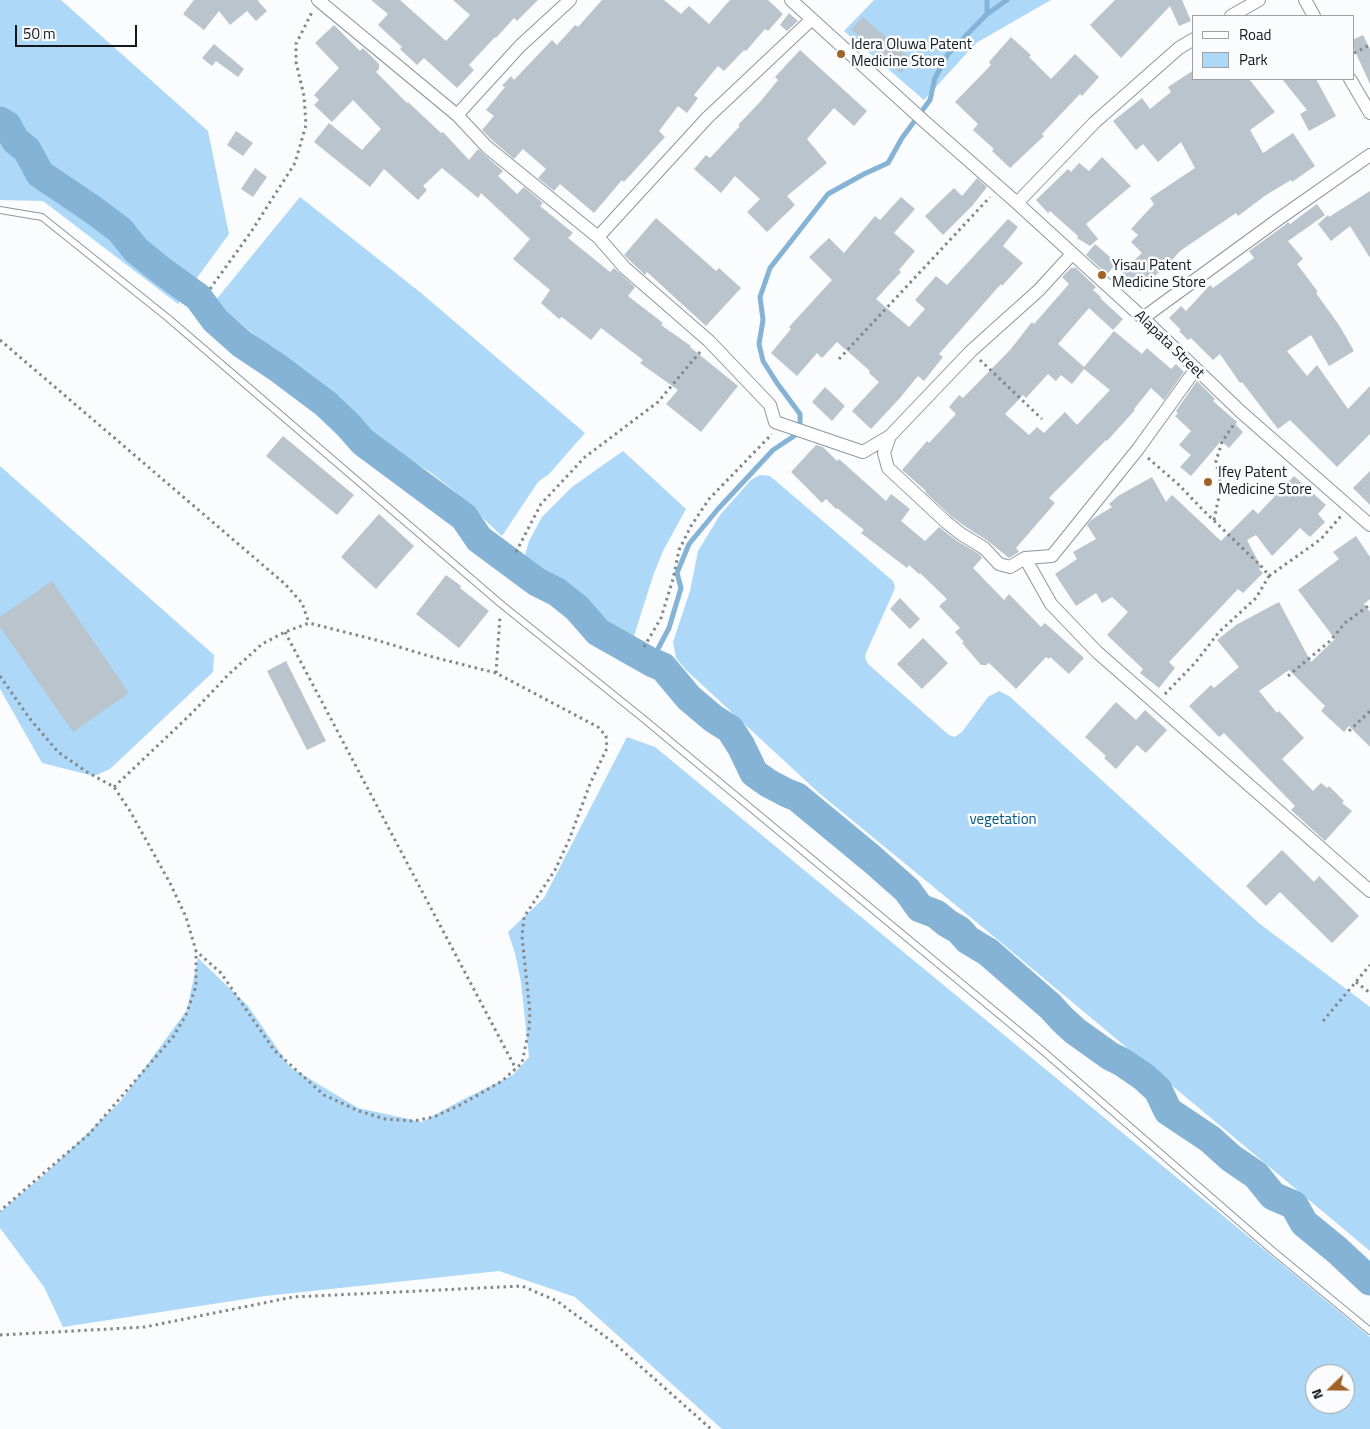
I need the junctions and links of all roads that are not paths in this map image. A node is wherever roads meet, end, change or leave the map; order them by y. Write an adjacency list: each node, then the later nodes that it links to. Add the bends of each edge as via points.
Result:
1 (570, 0): 12 (street, via 520,46)
2 (791, 0): 8 (street)
3 (1259, 0): 6 (street)
4 (1305, 0): 7 (street)
5 (316, 4): 12 (street)
6 (1233, 15)
7 (1313, 15)
8 (812, 19): 14 (street, Alapata Street); 16 (street, via 707,118)
9 (1192, 40): 14 (street, via 1095,122)
10 (1351, 80): 11 (street)
11 (1370, 112)
12 (456, 115): 16 (street, via 487,147)
13 (1370, 155): 18 (street)
14 (1017, 203): 17 (street, Alapata Street)
15 (0, 210): 24 (lane, via 42,217 168,318 501,604 1042,1051)
16 (598, 237): 20 (street, via 625,268 709,341 770,405 775,422 863,452)
17 (1072, 254): 18 (street, Alapata Street); 20 (street, via 1039,290 971,351)
18 (1143, 318): 19 (street, Alapata Street)
19 (1195, 370): 21 (street, Alapata Street); 22 (street, via 1138,449 1052,556)
20 (890, 436): 22 (street, via 884,453 888,468 946,522 984,548 999,564 1010,567)
21 (1370, 525)
22 (1025, 558): 23 (street, via 1051,604 1097,652)
23 (1370, 891)
24 (1370, 1331)

